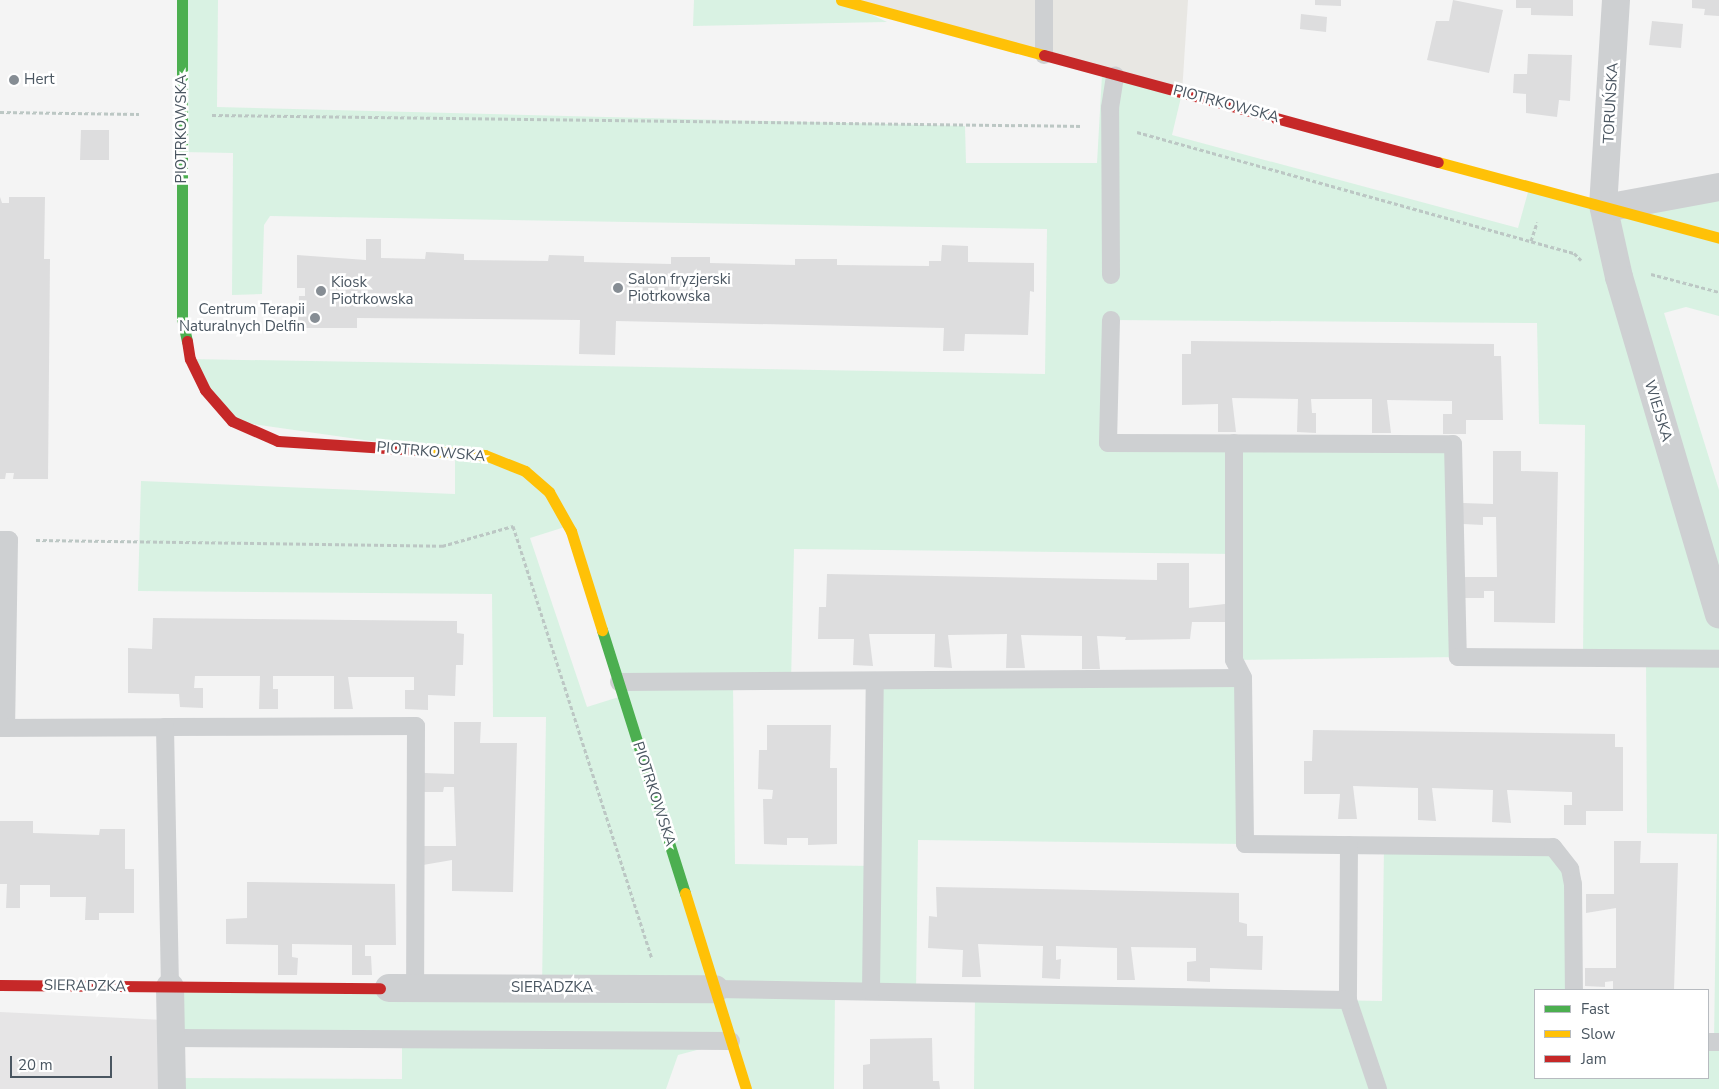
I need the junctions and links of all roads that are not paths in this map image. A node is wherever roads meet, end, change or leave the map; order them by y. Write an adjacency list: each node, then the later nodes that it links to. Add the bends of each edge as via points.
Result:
1 (182, 0): 17 (street, PIOTRKOWSKA, via 182,318 190,359 205,390 232,421 278,441 485,455 524,471 549,492 571,531)
2 (841, 0): 5 (street, PIOTRKOWSKA)
3 (1044, 0): 5 (lane)
4 (1616, 0): 8 (street, TORUŃSKA)
5 (1044, 55): 6 (street, PIOTRKOWSKA)
6 (1115, 75): 8 (street, PIOTRKOWSKA); 10 (lane, via 1111,127)
7 (1719, 187): 8 (street, PIOTRKOWSKA)
8 (1607, 206): 9 (street, PIOTRKOWSKA); 14 (street, WIEJSKA, via 1624,295)
9 (1719, 238)
10 (1111, 275)
11 (1110, 320): 12 (lane, via 1108,442)
12 (1234, 443): 15 (lane, via 1453,444 1458,657); 16 (lane, via 1234,660)
13 (5, 540): 20 (lane)
14 (1719, 615)
15 (1719, 659)
16 (1243, 678): 18 (lane); 21 (lane, via 1245,844)
17 (618, 682): 18 (lane); 25 (street, PIOTRKOWSKA)
18 (875, 683): 27 (lane)
19 (165, 727): 20 (lane); 23 (lane); 24 (lane, via 416,726)
20 (3, 728)
21 (1348, 845): 26 (lane, via 1553,847 1570,869 1573,884); 28 (lane)
22 (0, 985): 23 (street, SIERADZKA)
23 (170, 986): 24 (street, SIERADZKA); 29 (street)
24 (395, 988): 25 (street, SIERADZKA)
25 (715, 988): 27 (lane); 30 (street, PIOTRKOWSKA)
26 (1574, 989)
27 (871, 991): 28 (lane)
28 (1348, 1000): 33 (lane)
29 (173, 1038): 30 (lane); 31 (street)
30 (731, 1041): 32 (street, PIOTRKOWSKA)
31 (172, 1089)
32 (746, 1089)
33 (1378, 1089)

